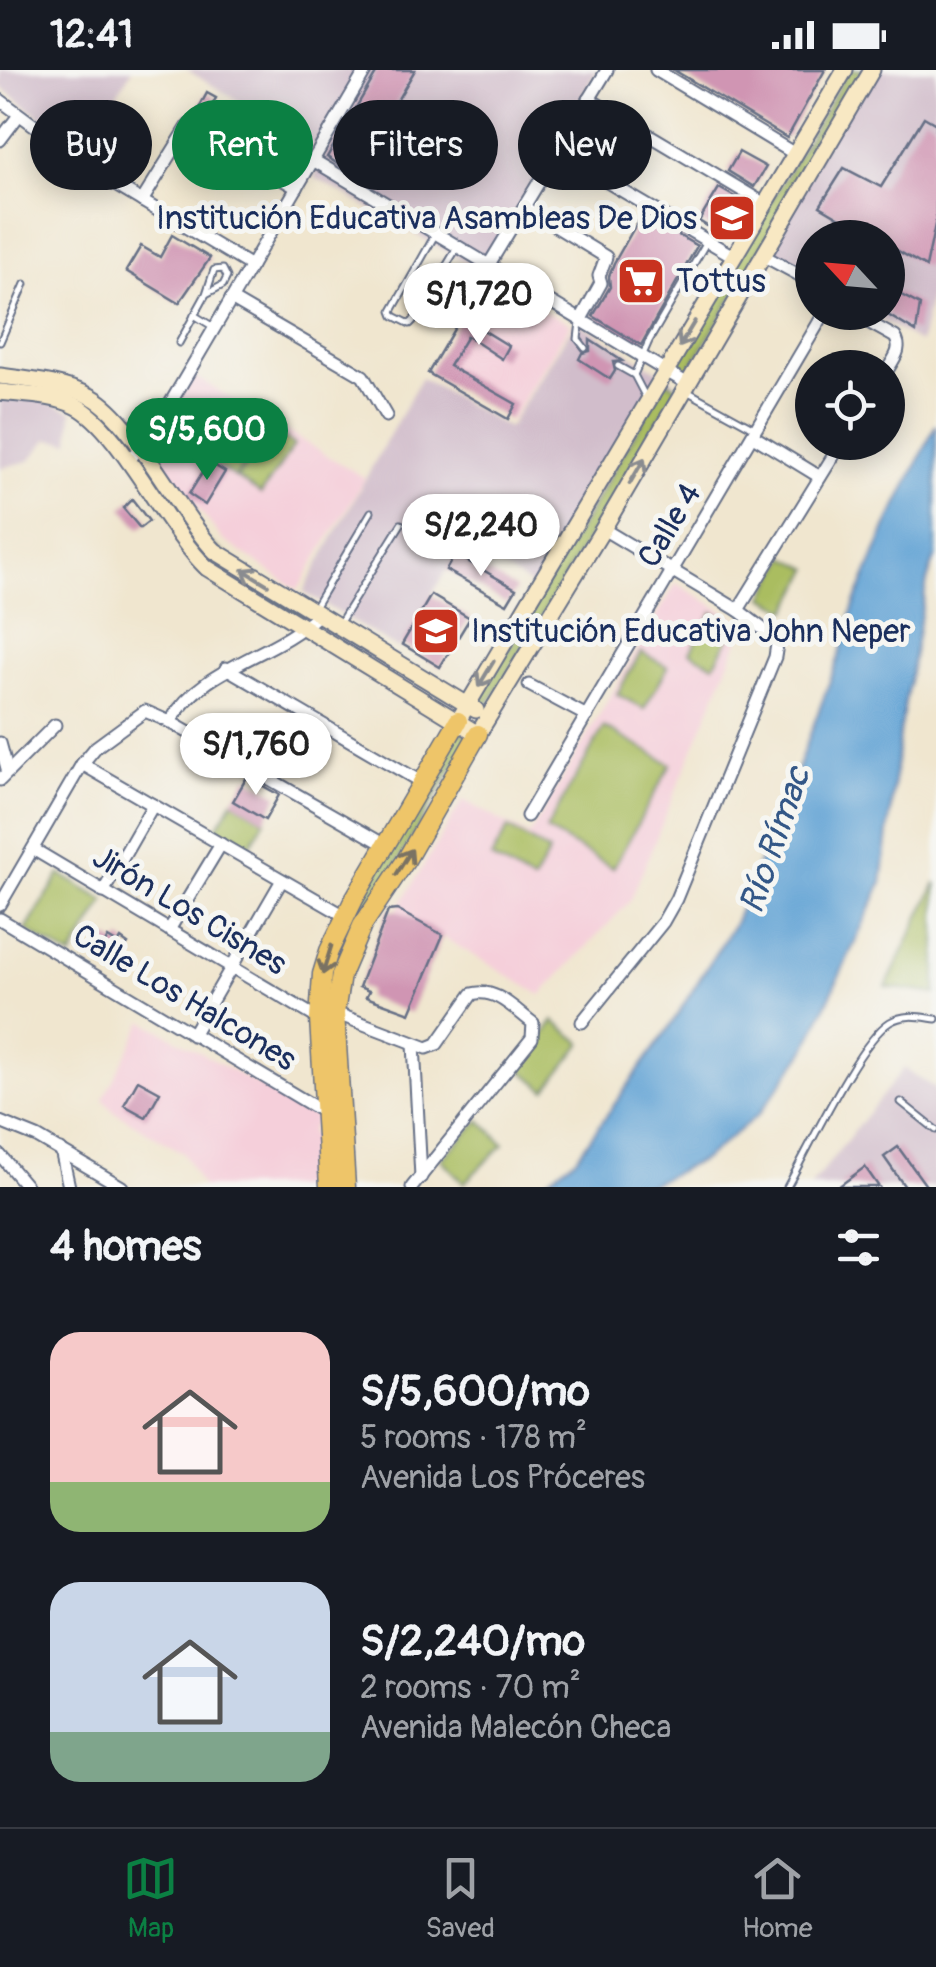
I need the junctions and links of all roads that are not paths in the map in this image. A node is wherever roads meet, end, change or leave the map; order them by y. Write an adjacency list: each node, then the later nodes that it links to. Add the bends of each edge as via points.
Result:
1 (366, 70): 12 (street)
2 (607, 70): 6 (street)
3 (656, 70): 11 (street)
4 (845, 70): 11 (main road)
5 (872, 70): 23 (main road)
6 (590, 99): 17 (street)
7 (0, 100): 8 (street)
8 (19, 115): 9 (street); 16 (street)
9 (0, 140)
10 (172, 152): 16 (street)
11 (794, 154): 17 (main road)
12 (313, 160): 19 (street)
13 (296, 190): 24 (street)
14 (535, 190): 18 (street)
15 (622, 190): 20 (street)
16 (142, 201): 24 (street)
17 (764, 204): 22 (main road)
18 (524, 207): 25 (street); 31 (street, via 606,257 602,283)
19 (435, 235): 21 (street); 21 (lane, via 394,316 414,321)
20 (707, 241): 22 (street); 39 (lane)
21 (457, 248): 25 (street)
22 (733, 256): 41 (main road, one-way to 41)
23 (764, 256): 26 (street); 44 (main road)
24 (251, 266): 29 (street)
25 (488, 266): 31 (street)
26 (795, 273)
27 (25, 284): 35 (lane)
28 (206, 294): 28 (lane, via 214,270 223,268 223,285); 30 (lane)
29 (231, 299): 32 (street); 47 (street, via 363,376)
30 (194, 315): 32 (lane); 36 (lane)
31 (581, 319): 37 (lane, via 578,338); 39 (street)
32 (215, 327): 49 (street)
33 (815, 330): 48 (street, Calle 4)
34 (881, 330): 38 (street, via 895,338)
35 (0, 342)
36 (179, 344)
37 (585, 348)
38 (898, 350)
39 (642, 357): 41 (street); 42 (lane)
40 (618, 366): 42 (lane)
41 (665, 370): 44 (street); 46 (main road)
42 (634, 375): 46 (lane)
43 (0, 376): 49 (main road, via 91,397)
44 (686, 387): 48 (lane); 55 (main road, one-way to 44)
45 (0, 392): 51 (main road, via 77,406)
46 (647, 400): 65 (main road, one-way to 65)
47 (386, 416)
48 (755, 433): 52 (street); 56 (street, Calle 4)
49 (140, 448): 51 (street); 58 (main road, one-way to 49, via 215,550)
50 (831, 460): 52 (street)
51 (126, 462): 60 (main road, via 207,568)
52 (820, 477): 57 (street)
53 (372, 512): 58 (lane)
54 (401, 524): 59 (lane)
55 (603, 529): 56 (street); 67 (main road)
56 (673, 572): 57 (street); 66 (street, Calle 4)
57 (738, 610): 89 (street, via 772,636 774,657 676,899)
58 (315, 613): 59 (main road); 60 (street)
59 (338, 626): 61 (main road)
60 (304, 628): 62 (main road); 63 (street)
61 (374, 648): 62 (main road); 65 (main road)
62 (364, 664): 65 (main road)
63 (226, 668): 68 (street); 74 (street)
64 (529, 685): 66 (street)
65 (462, 713): 67 (main road); 70 (main road); 74 (main road)
66 (587, 716): 76 (street, Calle 4)
67 (488, 717): 70 (main road)
68 (170, 722): 72 (street, via 138,713); 78 (street)
69 (55, 725): 73 (street)
70 (478, 734): 87 (main road, one-way to 70, via 348,952)
71 (0, 743): 73 (street)
72 (82, 764): 75 (street); 79 (street)
73 (4, 776)
74 (422, 782): 78 (main road)
75 (153, 805): 77 (street); 81 (street)
76 (527, 816)
77 (220, 844): 80 (street); 85 (street)
78 (385, 844): 83 (main road)
79 (33, 849): 81 (street, Jirón Los Cisnes); 82 (street)
80 (282, 880): 83 (street); 86 (street)
81 (103, 892): 85 (street, Jirón Los Cisnes)
82 (0, 906)
83 (345, 916): 87 (main road, one-way to 87, via 322,974)
84 (0, 919): 90 (street, Calle Los Halcones)
85 (170, 930): 86 (street, Jirón Los Cisnes)
86 (231, 967): 87 (street, Jirón Los Cisnes); 90 (street)
87 (327, 1016): 91 (street, Jirón Los Cisnes); 93 (main road)
88 (936, 1019): 104 (lane, via 899,1018 880,1030)
89 (582, 1022)
90 (192, 1035): 93 (street, Calle Los Halcones)
91 (414, 1044): 98 (street); 98 (street, via 436,1044 472,994 482,991 535,1030)
92 (901, 1102): 95 (lane)
93 (334, 1116): 102 (main road); 103 (main road)
94 (0, 1122): 96 (street)
95 (936, 1130)
96 (61, 1150): 100 (street); 101 (street)
97 (0, 1155): 99 (street)
98 (416, 1182)
99 (26, 1187)
100 (69, 1187)
101 (122, 1187)
102 (329, 1187)
103 (346, 1187)
104 (787, 1187)

